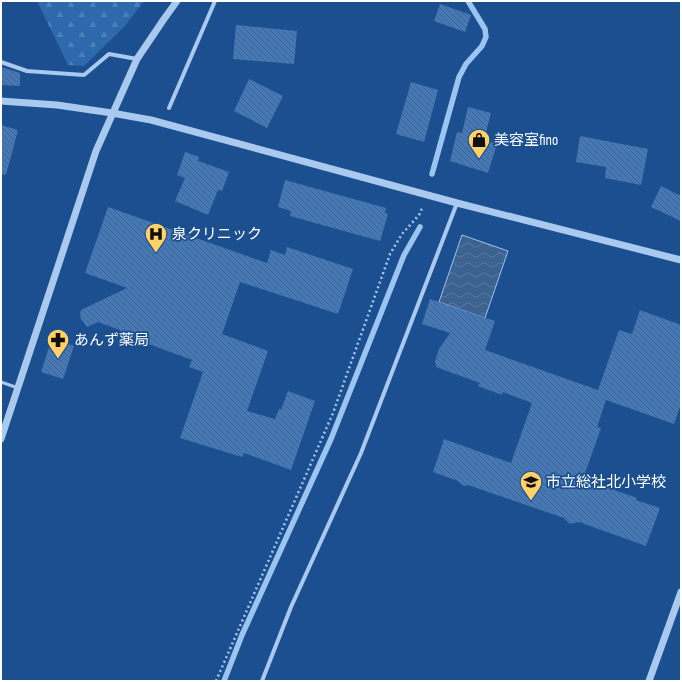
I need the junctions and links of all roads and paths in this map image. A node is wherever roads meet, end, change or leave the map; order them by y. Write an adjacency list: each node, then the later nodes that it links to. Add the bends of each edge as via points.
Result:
1 (177, 1): 3 (street)
2 (215, 1): 6 (street)
3 (137, 59): 4 (street, via 109,54 84,75 27,71); 7 (street)
4 (1, 62)
5 (1, 100): 7 (street)
6 (169, 108)
7 (112, 113): 8 (street, via 151,120); 12 (street, via 96,151)
8 (425, 194): 9 (street); 15 (path, via 419,215 402,234 390,254 333,413)
9 (457, 203): 10 (street); 16 (street, via 362,453 291,607)
10 (681, 260)
11 (1, 382): 12 (lane)
12 (18, 388): 13 (street)
13 (1, 439)
14 (681, 592): 17 (street)
15 (216, 681)
16 (262, 681)
17 (649, 681)

